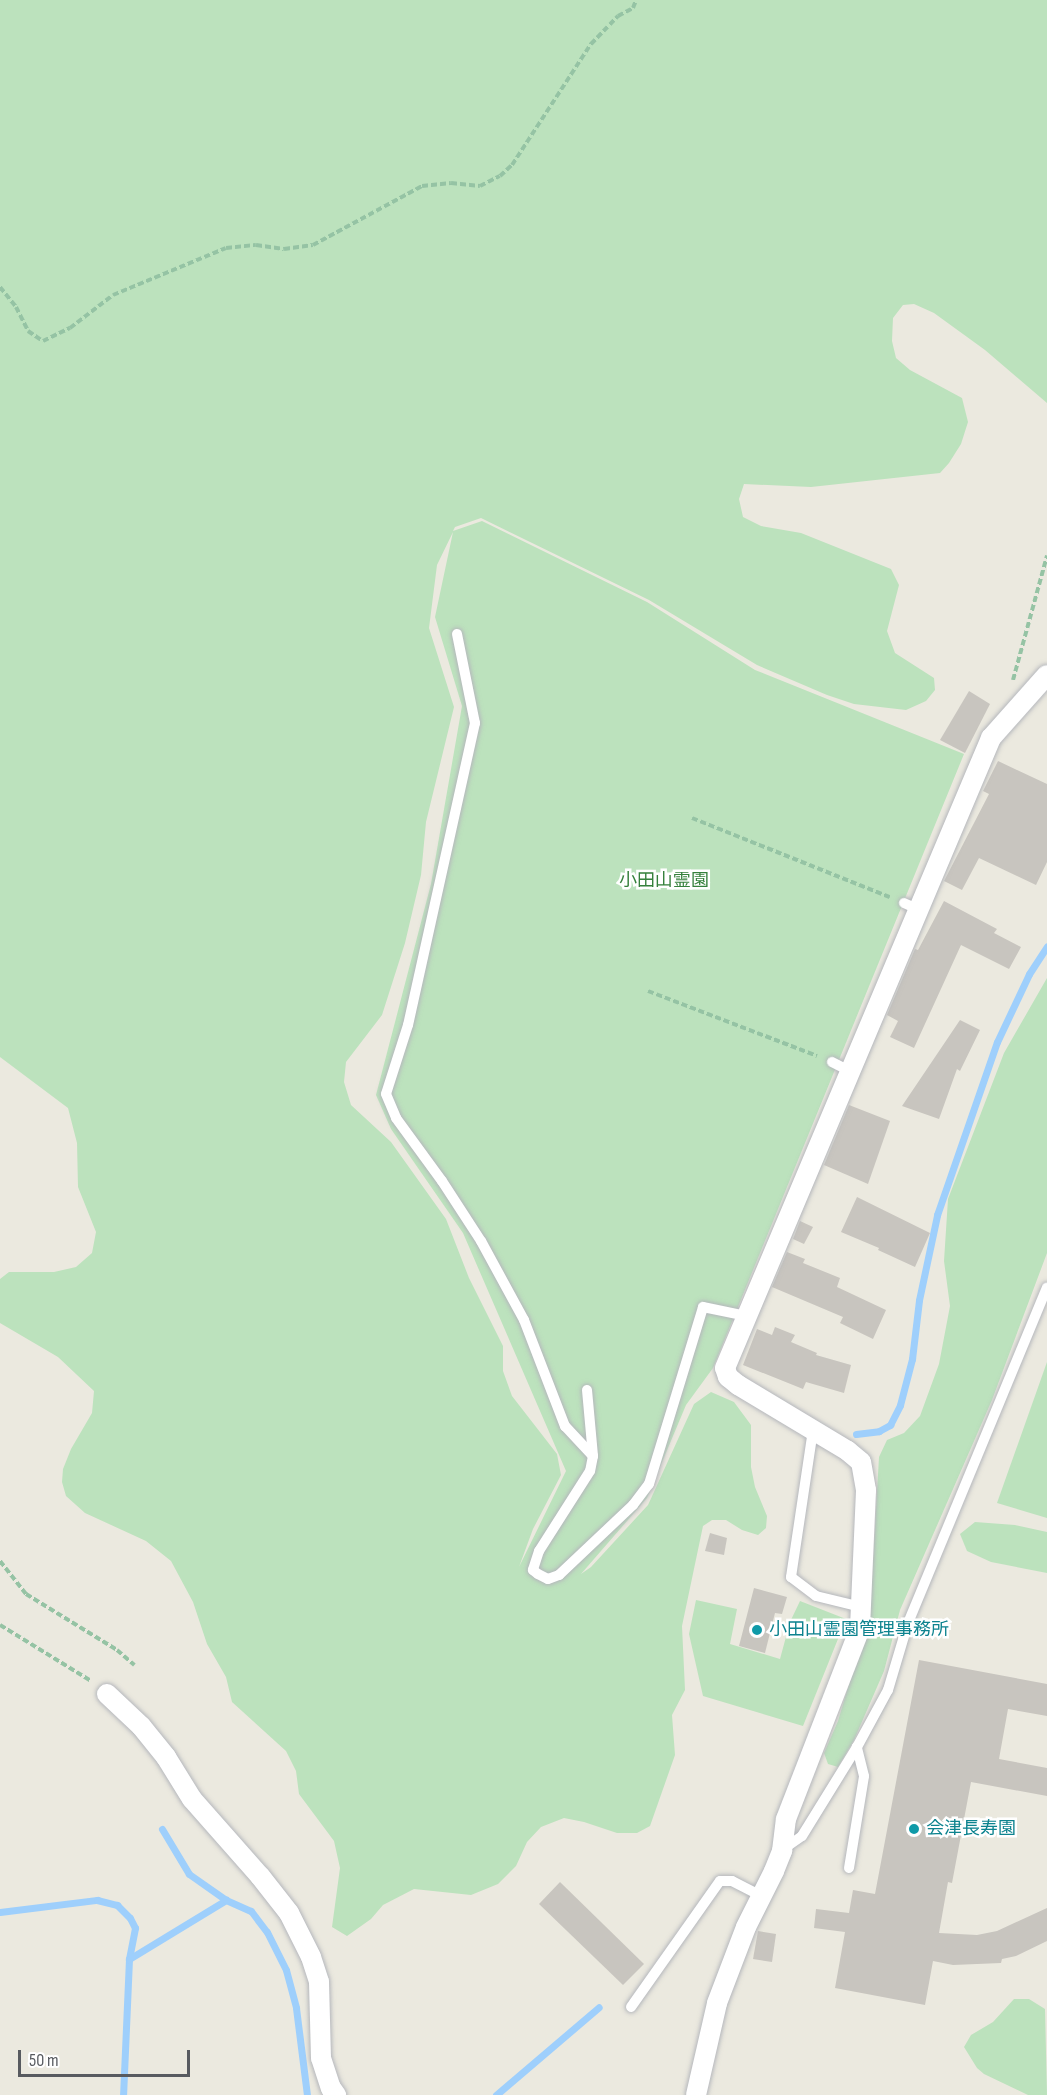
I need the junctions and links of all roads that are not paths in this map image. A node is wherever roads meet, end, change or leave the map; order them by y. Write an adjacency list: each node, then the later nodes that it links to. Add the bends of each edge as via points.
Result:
1 (457, 634): 9 (lane, via 475,723 408,1025 386,1094 396,1118 481,1241 519,1310 565,1426)
2 (1047, 675): 4 (street, via 991,738 912,907)
3 (832, 1062): 4 (lane)
4 (850, 1071): 6 (street)
5 (1047, 1288): 12 (lane, via 911,1615 888,1690)
6 (747, 1316): 8 (street, via 725,1368 728,1377); 9 (lane, via 703,1307 649,1484 633,1505 558,1575 548,1579 533,1570 539,1551 590,1471)
7 (587, 1390): 9 (lane)
8 (813, 1430): 10 (street, via 861,1462 866,1490); 10 (lane, via 791,1577 816,1596)
9 (593, 1456)
10 (861, 1607): 13 (street, via 860,1628 786,1819)
11 (107, 1694): 17 (street, via 141,1726 192,1799 289,1913 319,1982 321,2058)
12 (857, 1747): 13 (lane, via 802,1836); 14 (lane, via 864,1776)
13 (782, 1851): 15 (street)
14 (849, 1868)
15 (762, 1896): 16 (lane, via 732,1881 720,1881); 18 (street, via 717,2003)
16 (632, 2007)
17 (336, 2095)
18 (696, 2095)

